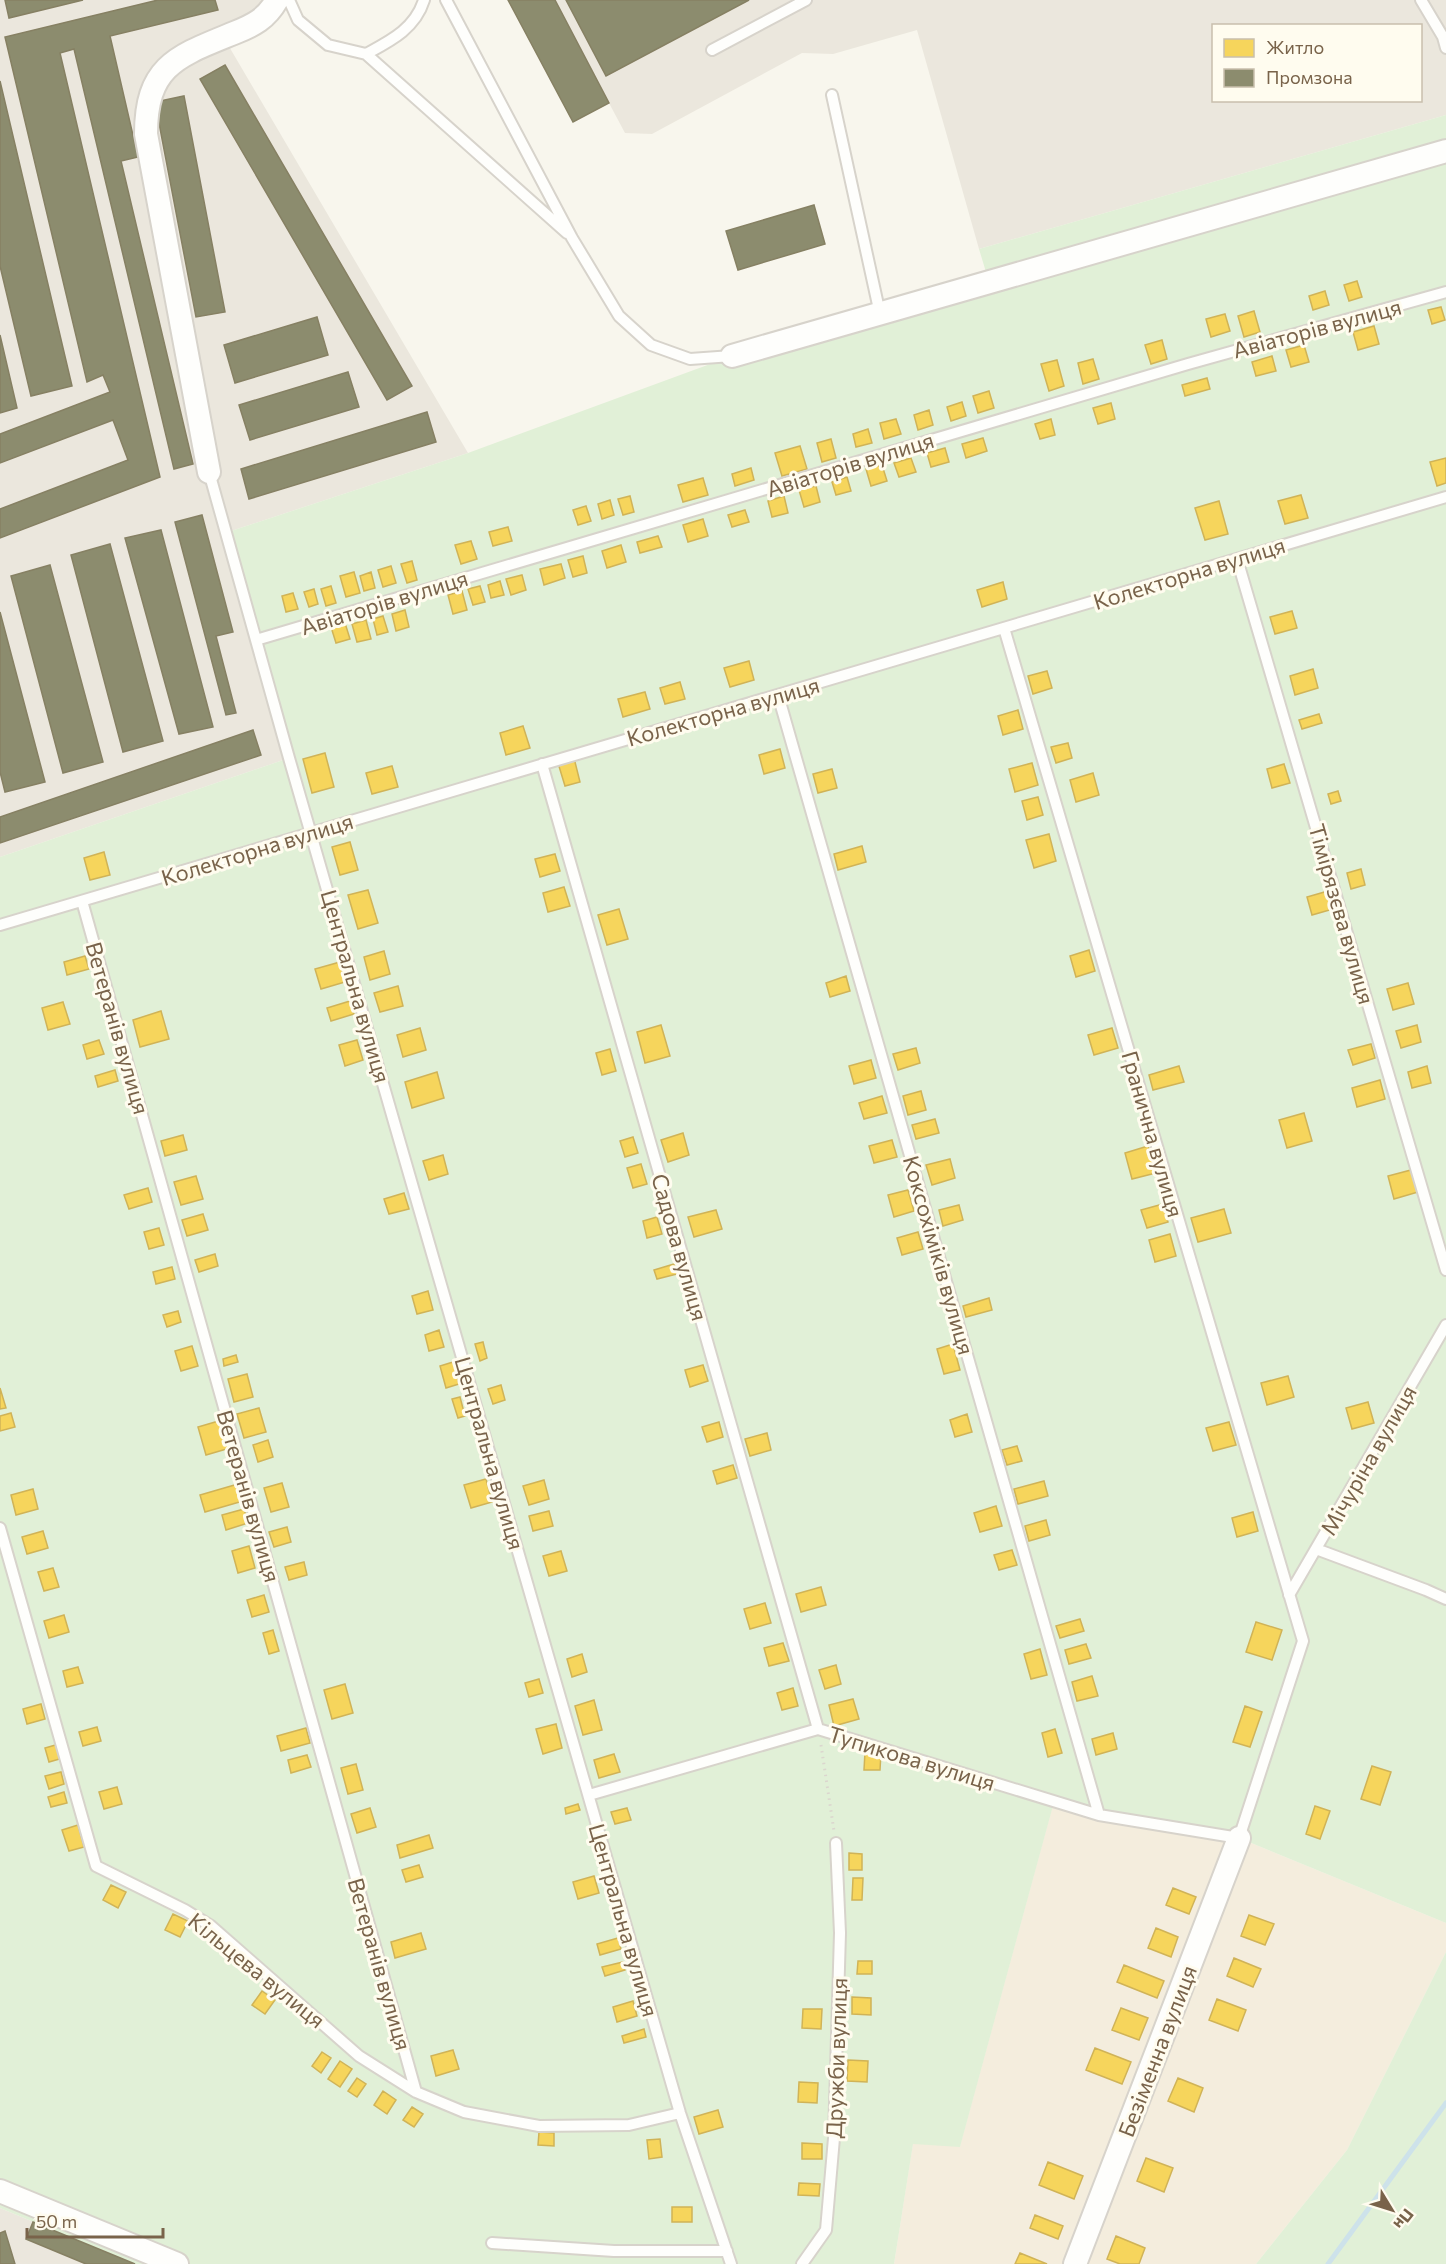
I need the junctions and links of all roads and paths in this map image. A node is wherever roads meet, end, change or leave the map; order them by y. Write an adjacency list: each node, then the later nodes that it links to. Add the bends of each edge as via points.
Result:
1 (276, 0): 16 (street, via 258,23 180,56 166,68 149,96 146,116 146,134)
2 (289, 0): 9 (lane, via 298,20 328,45)
3 (424, 0): 9 (lane, via 398,38)
4 (446, 0): 12 (lane)
5 (806, 0): 8 (lane)
6 (1421, 0): 7 (lane)
7 (1446, 48)
8 (712, 50)
9 (366, 54): 12 (lane)
10 (832, 95): 14 (lane)
11 (1446, 151): 14 (street)
12 (572, 238): 15 (lane, via 619,316 651,345 690,359)
13 (1446, 292): 20 (lane, Авіаторів вулиця, via 1165,371)
14 (880, 314): 15 (street)
15 (732, 356)
16 (209, 472): 20 (lane, Центральна вулиця)
17 (1446, 497): 18 (lane, Колекторна вулиця)
18 (1237, 559): 19 (lane, Колекторна вулиця); 26 (lane, Тімірязєва вулиця)
19 (1004, 628): 21 (lane, Колекторна вулиця); 30 (lane, Гранична вулиця)
20 (256, 640): 23 (lane, Центральна вулиця)
21 (778, 695): 22 (lane, Колекторна вулиця); 34 (lane, Коксохіміків вулиця)
22 (542, 764): 23 (lane, Колекторна вулиця); 32 (lane, Садова вулиця)
23 (312, 833): 24 (lane, Колекторна вулиця); 33 (lane, Центральна вулиця)
24 (82, 901): 25 (lane, Колекторна вулиця); 37 (lane, Ветеранів вулиця)
25 (0, 925)
26 (1446, 1270)
27 (1446, 1325): 29 (lane, Мічуріна вулиця)
28 (0, 1528): 37 (lane, Кільцева вулиця, via 96,1866 211,1926 359,2056)
29 (1316, 1549): 30 (lane, Мічуріна вулиця); 31 (lane)
30 (1289, 1595): 35 (lane, Гранична вулиця, via 1303,1641)
31 (1446, 1599)
32 (818, 1729): 33 (lane, Тупикова вулиця); 34 (lane, Тупикова вулиця); 36 (path)
33 (588, 1795): 38 (lane, Центральна вулиця)
34 (1099, 1815): 35 (lane, Тупикова вулиця)
35 (1239, 1838): 45 (street, Безіменна вулиця)
36 (836, 1844): 44 (lane, Дружби вулиця, via 840,1933 834,2138 826,2230)
37 (416, 2092): 38 (lane, Кільцева вулиця, via 464,2112 539,2126 629,2125)
38 (680, 2113): 41 (lane, Центральна вулиця)
39 (0, 2192): 42 (street)
40 (492, 2243): 41 (lane, via 614,2251)
41 (727, 2251): 43 (lane, Центральна вулиця)
42 (177, 2264)
43 (731, 2264)
44 (802, 2264)
45 (1075, 2264)

